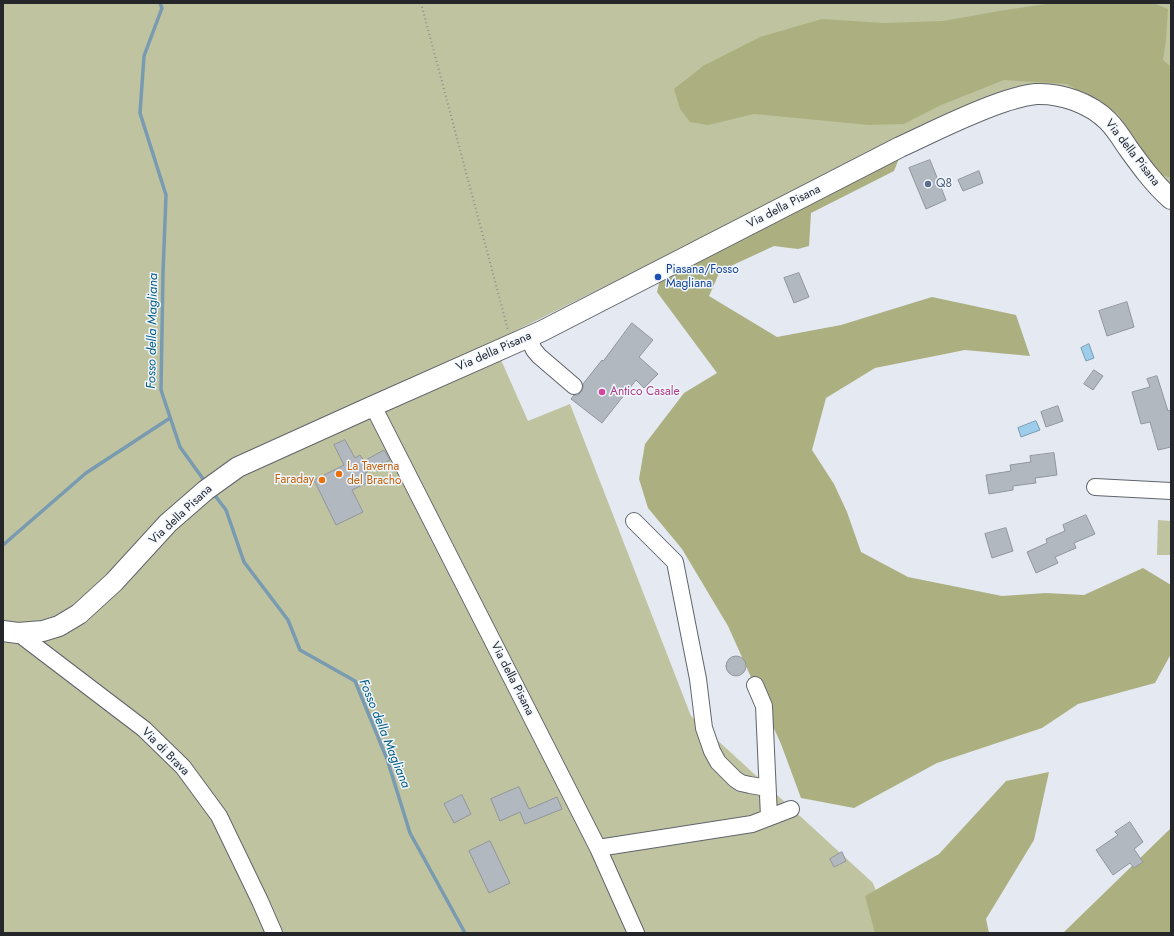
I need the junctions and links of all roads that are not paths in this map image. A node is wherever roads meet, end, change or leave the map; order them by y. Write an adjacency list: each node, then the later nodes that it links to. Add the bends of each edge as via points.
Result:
1 (1171, 200): 2 (main road, Via della Pisana, via 1103,116 1068,98 1029,95 990,107 913,141 583,311)
2 (519, 341): 3 (street, via 534,350); 4 (main road, Via della Pisana)
3 (574, 386)
4 (373, 406): 8 (main road, Via della Pisana, via 226,475 168,523 105,591 65,623 33,633); 13 (street, Via della Pisana)
5 (1095, 487): 6 (street)
6 (1171, 491)
7 (634, 521): 10 (street, via 675,562 698,679 704,728 712,751 718,762 735,779 750,786)
8 (10, 632): 14 (street, Via di Brava, via 144,729 183,767 219,816)
9 (755, 685): 10 (street, via 764,706)
10 (767, 788): 12 (street)
11 (791, 809): 12 (street)
12 (769, 817): 13 (street, via 752,824)
13 (598, 848): 15 (street, Via della Pisana)
14 (274, 933)
15 (636, 933)

